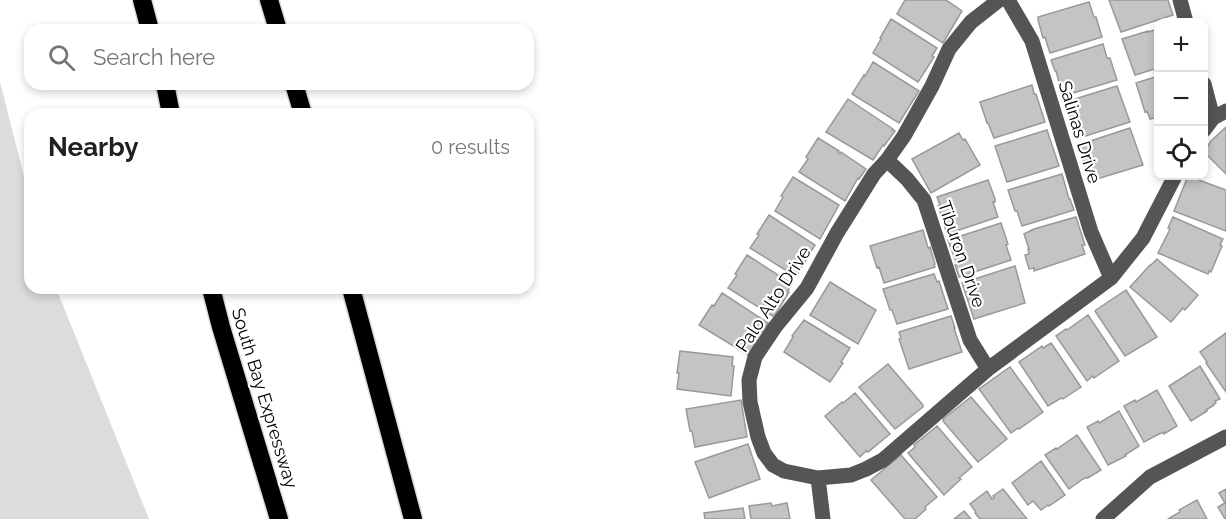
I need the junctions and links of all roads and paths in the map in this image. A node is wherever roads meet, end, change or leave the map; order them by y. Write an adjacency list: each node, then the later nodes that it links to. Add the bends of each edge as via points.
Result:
1 (142, 0): 7 (highway)
2 (269, 0): 8 (highway)
3 (999, 0): 15 (street, Palo Alto Drive, via 971,22 949,49 917,114)
4 (1008, 0): 17 (street, Salinas Drive, via 1032,41 1091,232)
5 (1180, 0): 6 (street)
6 (1185, 18)
7 (148, 24)
8 (276, 24)
9 (166, 90): 12 (highway)
10 (296, 90): 13 (highway)
11 (1208, 100): 14 (street)
12 (170, 108)
13 (301, 108)
14 (1214, 120)
15 (887, 160): 20 (street, Tiburon Drive, via 924,200 970,340); 22 (street, Palo Alto Drive, via 837,233 807,288 755,357 749,380 751,410 764,453 784,471)
16 (1173, 180): 17 (street, Palo Alto Drive, via 1143,238)
17 (1111, 278): 20 (street, Palo Alto Drive)
18 (213, 294): 23 (highway, South Bay Expressway)
19 (353, 294): 24 (highway)
20 (988, 369): 22 (street, Palo Alto Drive, via 883,460 851,475)
21 (1226, 437): 26 (street, via 1150,477)
22 (818, 478): 25 (street)
23 (279, 519)
24 (413, 519)
25 (823, 519)
26 (1103, 519)

